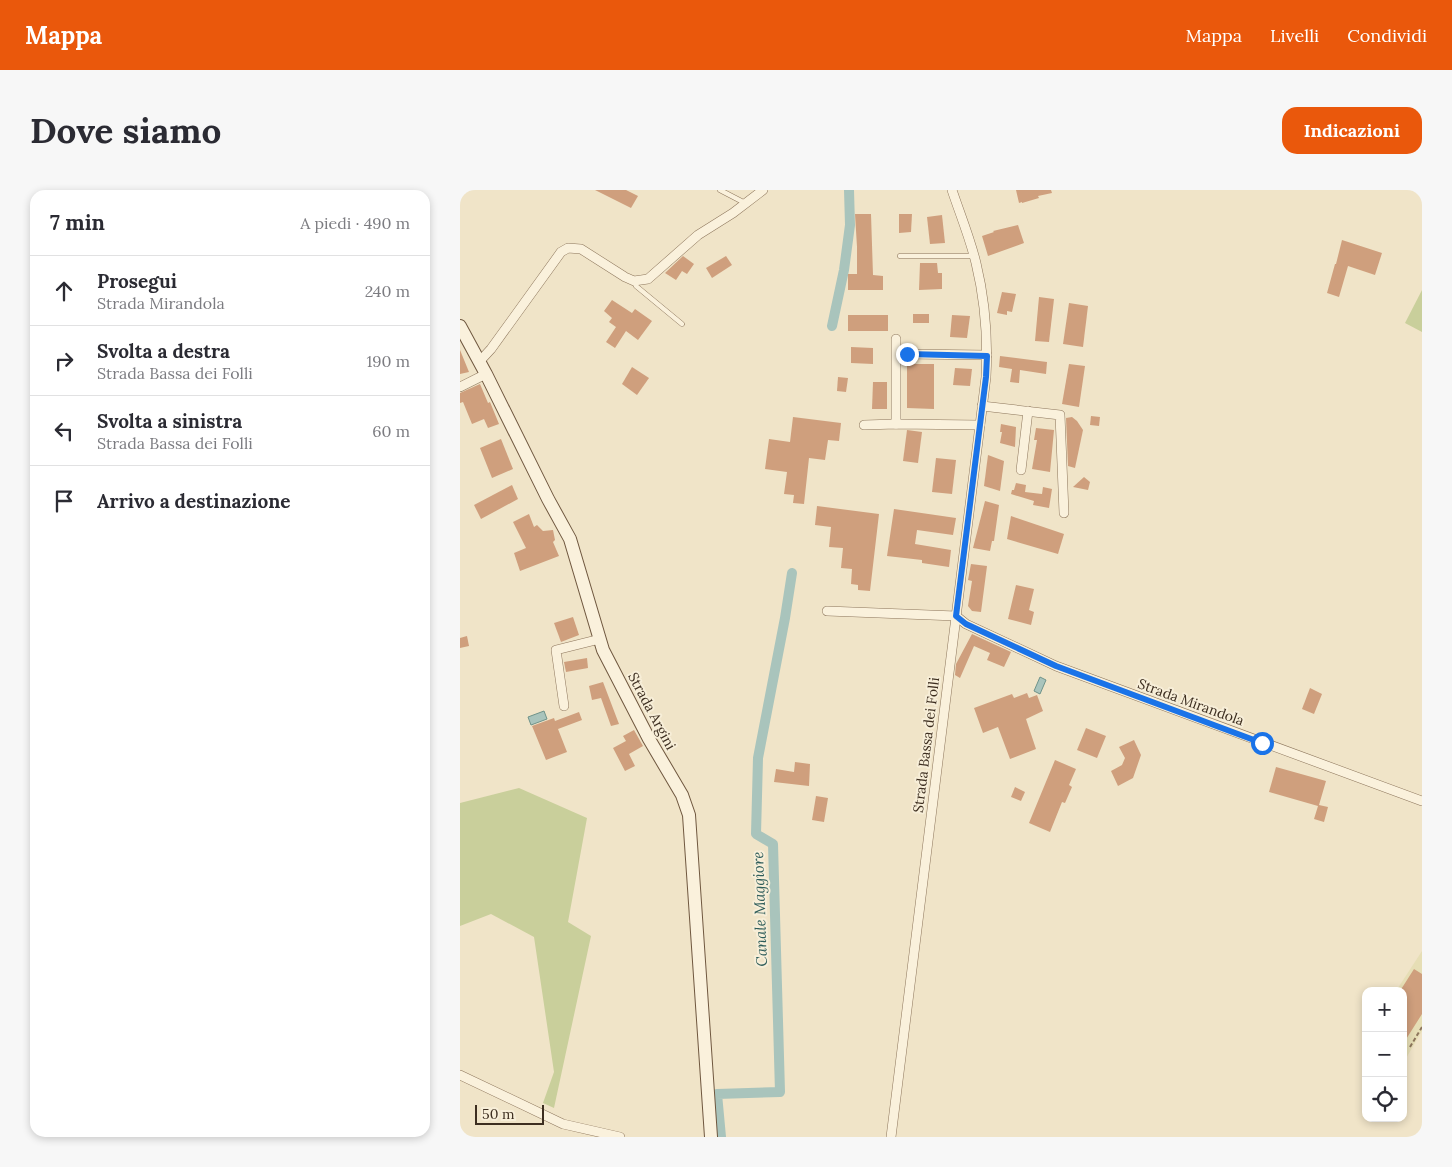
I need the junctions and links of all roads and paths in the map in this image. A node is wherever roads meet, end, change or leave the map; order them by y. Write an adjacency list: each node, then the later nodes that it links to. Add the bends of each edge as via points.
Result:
1 (720, 190): 4 (lane)
2 (763, 190): 4 (street)
3 (952, 190): 6 (street, Strada Bassa dei Folli)
4 (746, 204): 7 (street, via 698,235 648,279)
5 (900, 256): 6 (lane)
6 (974, 256): 12 (street, Strada Bassa dei Folli, via 985,312)
7 (634, 281): 8 (lane, via 642,292); 13 (street, via 588,253 568,248 561,252)
8 (682, 324)
9 (460, 326): 13 (main road, Strada Argini)
10 (896, 340): 18 (street)
11 (907, 354): 12 (street)
12 (987, 356): 16 (street, Strada Bassa dei Folli)
13 (479, 362): 14 (main road, Strada Argini)
14 (486, 374): 15 (street); 25 (main road, Strada Argini, via 570,539)
15 (460, 387)
16 (982, 406): 17 (street); 20 (street, Strada Bassa dei Folli)
17 (1028, 411): 21 (street); 22 (street, via 1060,415)
18 (896, 424): 19 (street); 20 (street)
19 (864, 425)
20 (980, 425): 24 (street, Strada Bassa dei Folli)
21 (1021, 470)
22 (1064, 513)
23 (827, 611): 24 (street)
24 (956, 616): 27 (street, Strada Mirandola, via 966,624 1056,666); 33 (street, Strada Bassa dei Folli)
25 (600, 639): 26 (street, via 556,650); 32 (main road, Strada Argini, via 689,815)
26 (564, 706)
27 (1422, 801)
28 (1422, 1027): 29 (path)
29 (1410, 1046)
30 (460, 1075): 31 (street, via 564,1124)
31 (620, 1137)
32 (712, 1137)
33 (891, 1137)

